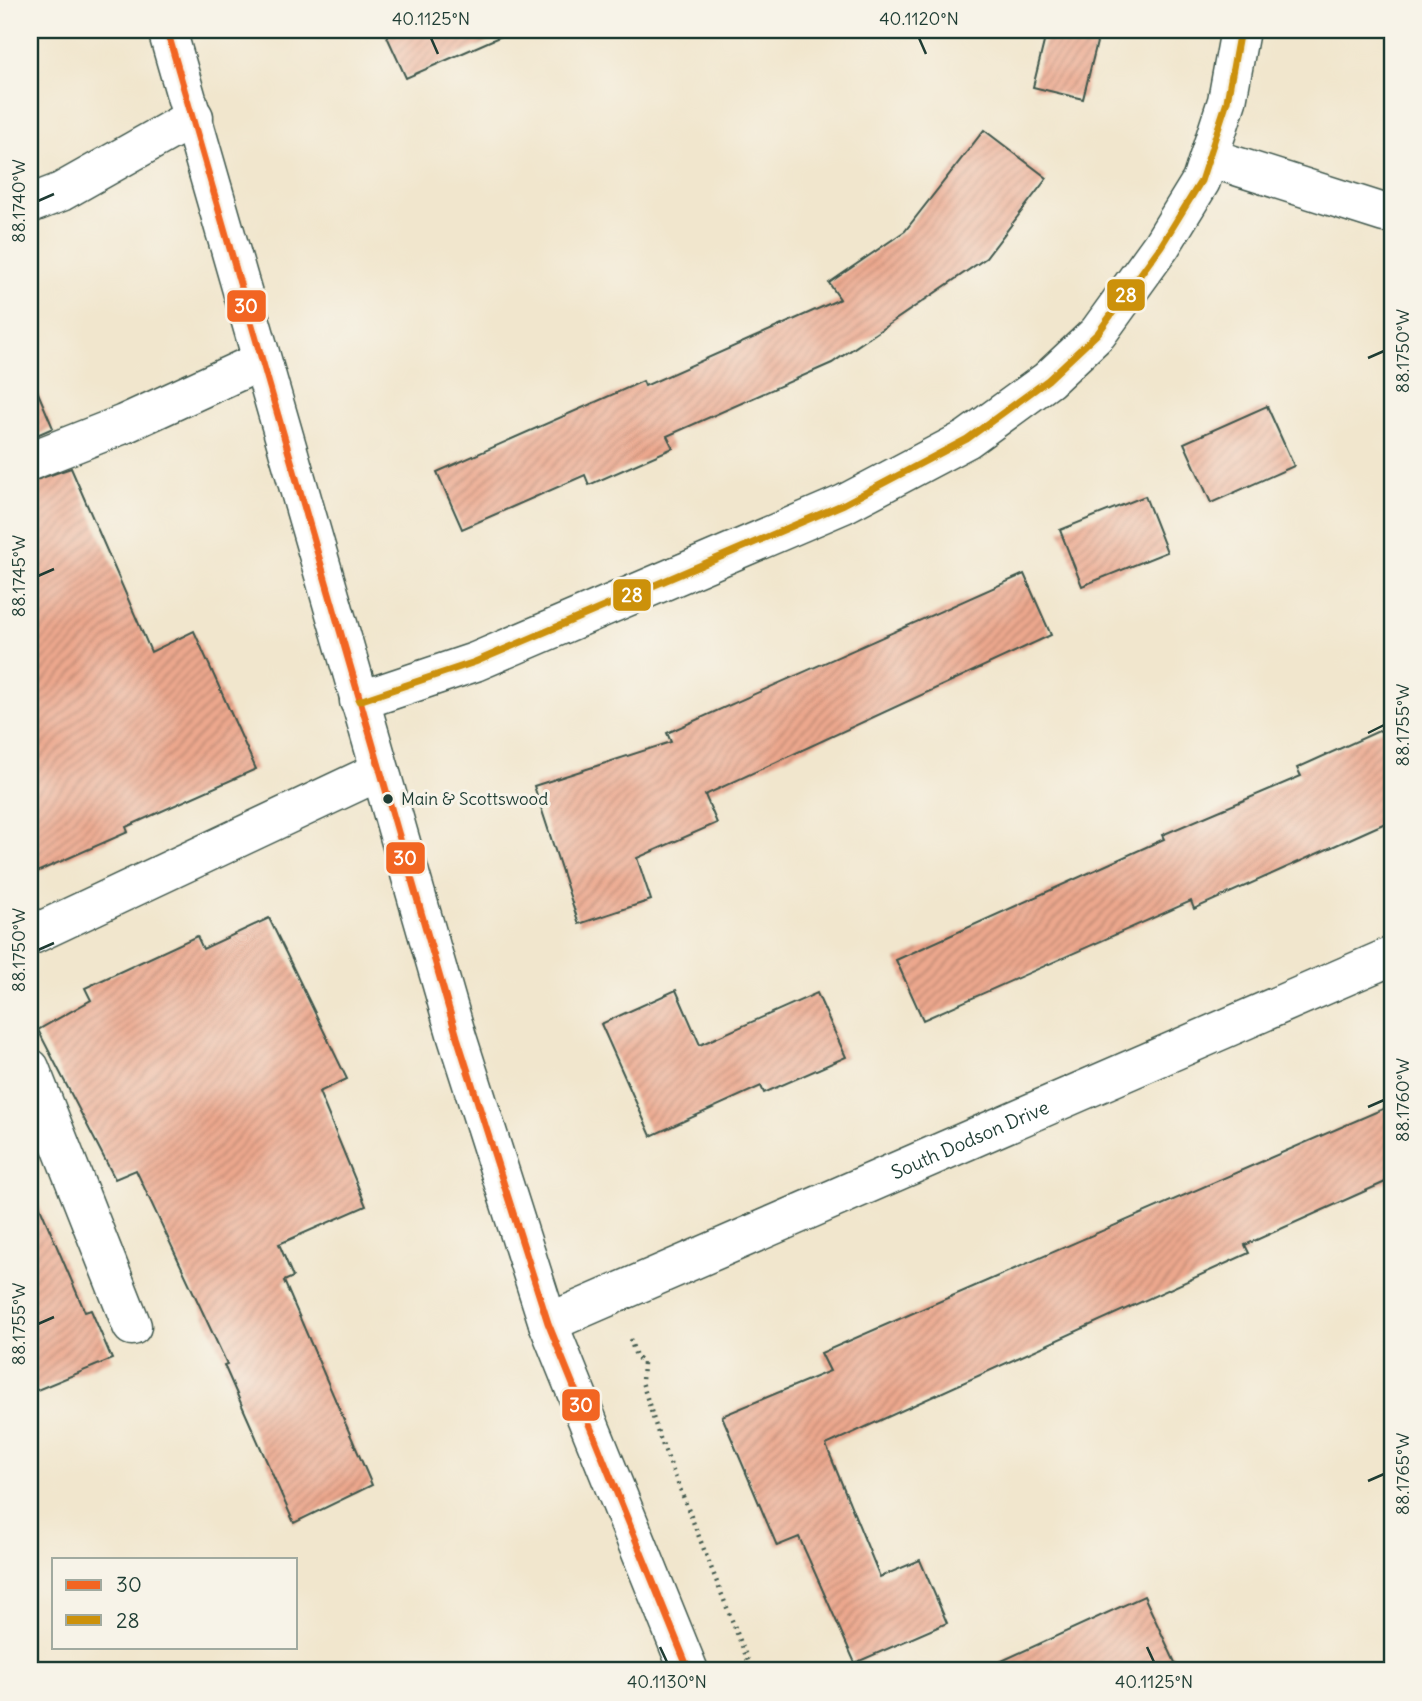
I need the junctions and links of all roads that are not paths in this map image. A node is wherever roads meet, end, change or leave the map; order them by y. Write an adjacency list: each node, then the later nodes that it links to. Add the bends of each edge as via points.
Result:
1 (167, 30): 3 (street)
2 (1240, 30): 4 (street)
3 (194, 117): 5 (street, via 61,192); 7 (street)
4 (1212, 158): 6 (street); 9 (street, via 1161,246 1098,333 1048,380 967,439 844,504 475,662)
5 (30, 204)
6 (1384, 213)
7 (261, 361): 8 (street); 9 (street)
8 (30, 461)
9 (359, 701): 10 (street)
10 (380, 771): 11 (street); 14 (street, via 457,1037)
11 (30, 936)
12 (1392, 956): 14 (street, South Dodson Drive)
13 (30, 1068): 15 (street)
14 (548, 1323): 16 (street)
15 (132, 1325)
16 (689, 1671)

